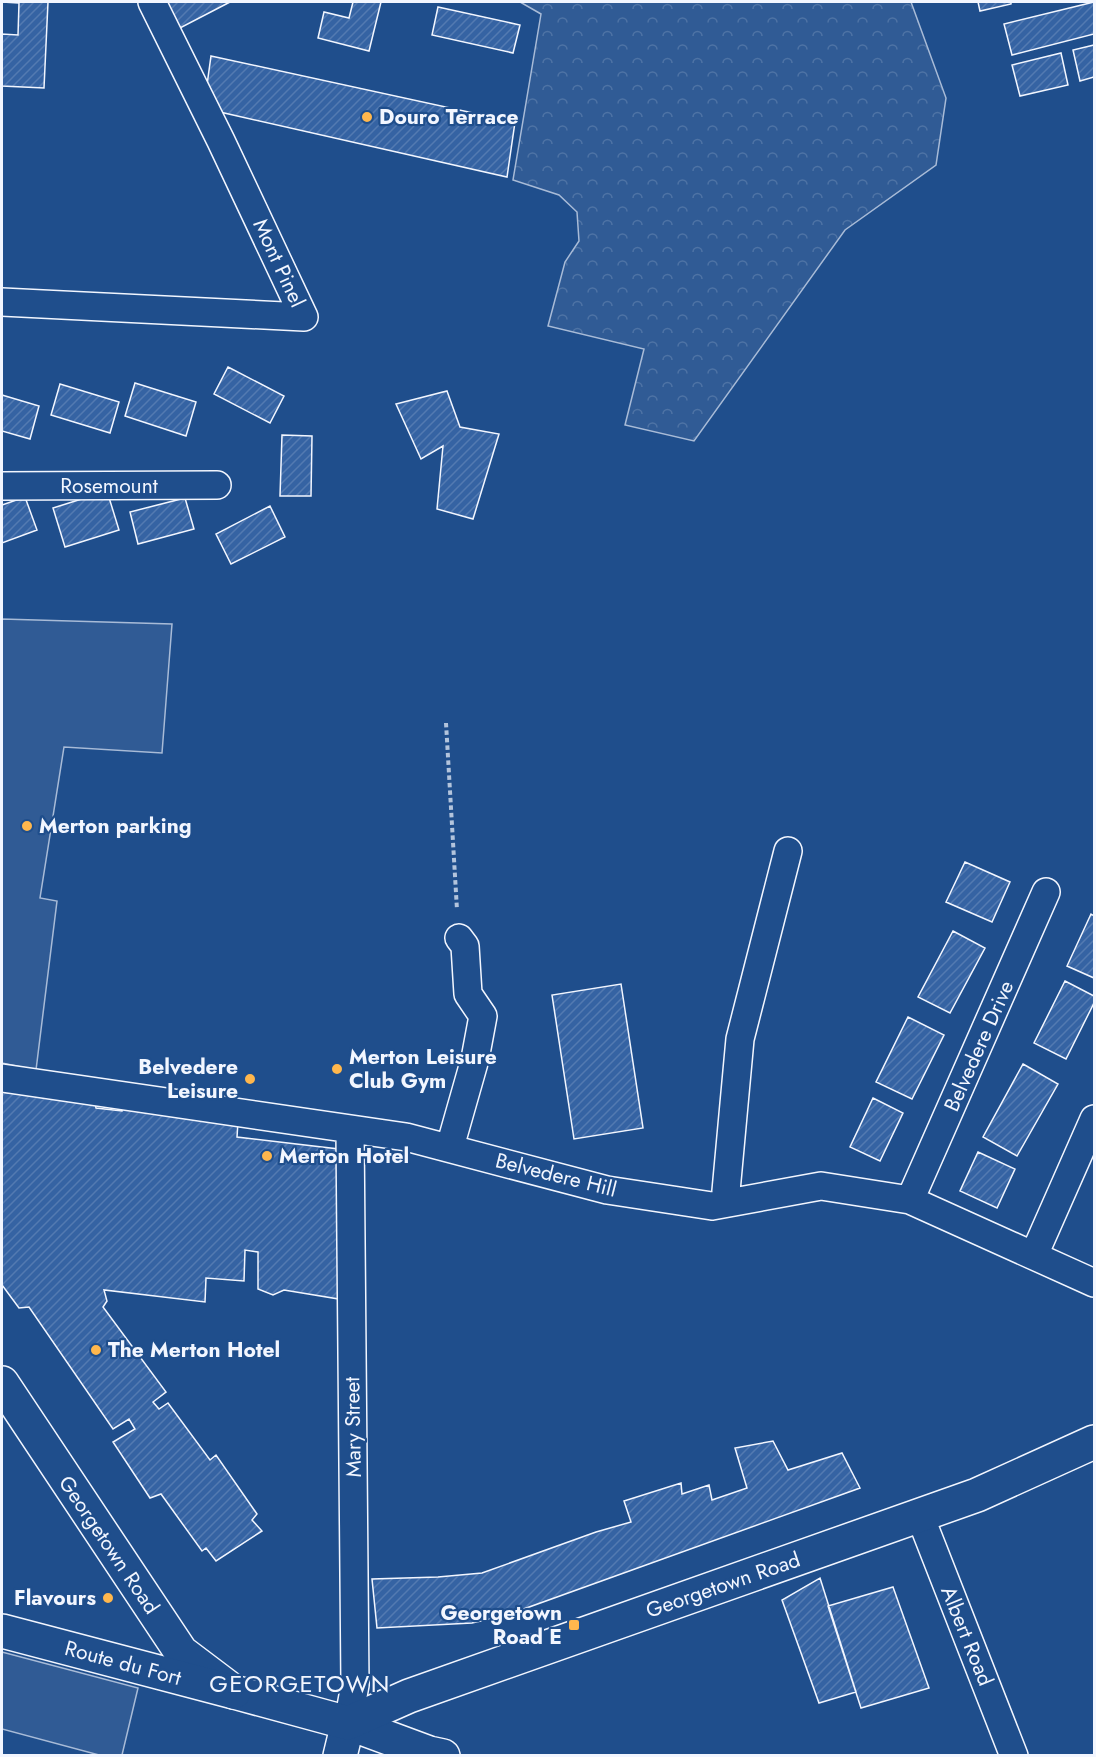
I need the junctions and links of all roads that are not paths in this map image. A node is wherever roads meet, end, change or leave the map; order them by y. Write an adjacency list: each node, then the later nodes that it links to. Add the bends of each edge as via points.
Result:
1 (152, 2): 2 (street, Mont Pinel, via 304,317)
2 (2, 302)
3 (217, 485): 4 (street, Rosemount)
4 (2, 486)
5 (788, 851): 13 (street, via 740,1039)
6 (1046, 892): 12 (street, Belvedere Drive)
7 (459, 938): 11 (street, via 465,946 468,994 483,1016)
8 (2, 1078): 10 (street, Belvedere Hill)
9 (1095, 1119): 14 (street)
10 (350, 1130): 11 (street, Belvedere Hill); 21 (street, Mary Street, via 355,1685)
11 (450, 1147): 13 (street, Belvedere Hill, via 607,1190 712,1206)
12 (910, 1200): 13 (street, Belvedere Hill, via 821,1186); 14 (street, Belvedere Hill)
13 (728, 1203)
14 (1034, 1255): 15 (street, Belvedere Hill)
15 (1095, 1283)
16 (2, 1383): 20 (main road, Georgetown Road, via 181,1652)
17 (1095, 1442): 18 (main road, Georgetown Road)
18 (920, 1516): 21 (main road, Georgetown Road, via 409,1696); 23 (street, Albert Road)
19 (2, 1631): 20 (main road, Route du Fort)
20 (234, 1692): 21 (main road, Route du Fort)
21 (343, 1746): 22 (main road, Route du Fort)
22 (442, 1755)
23 (1014, 1755)

